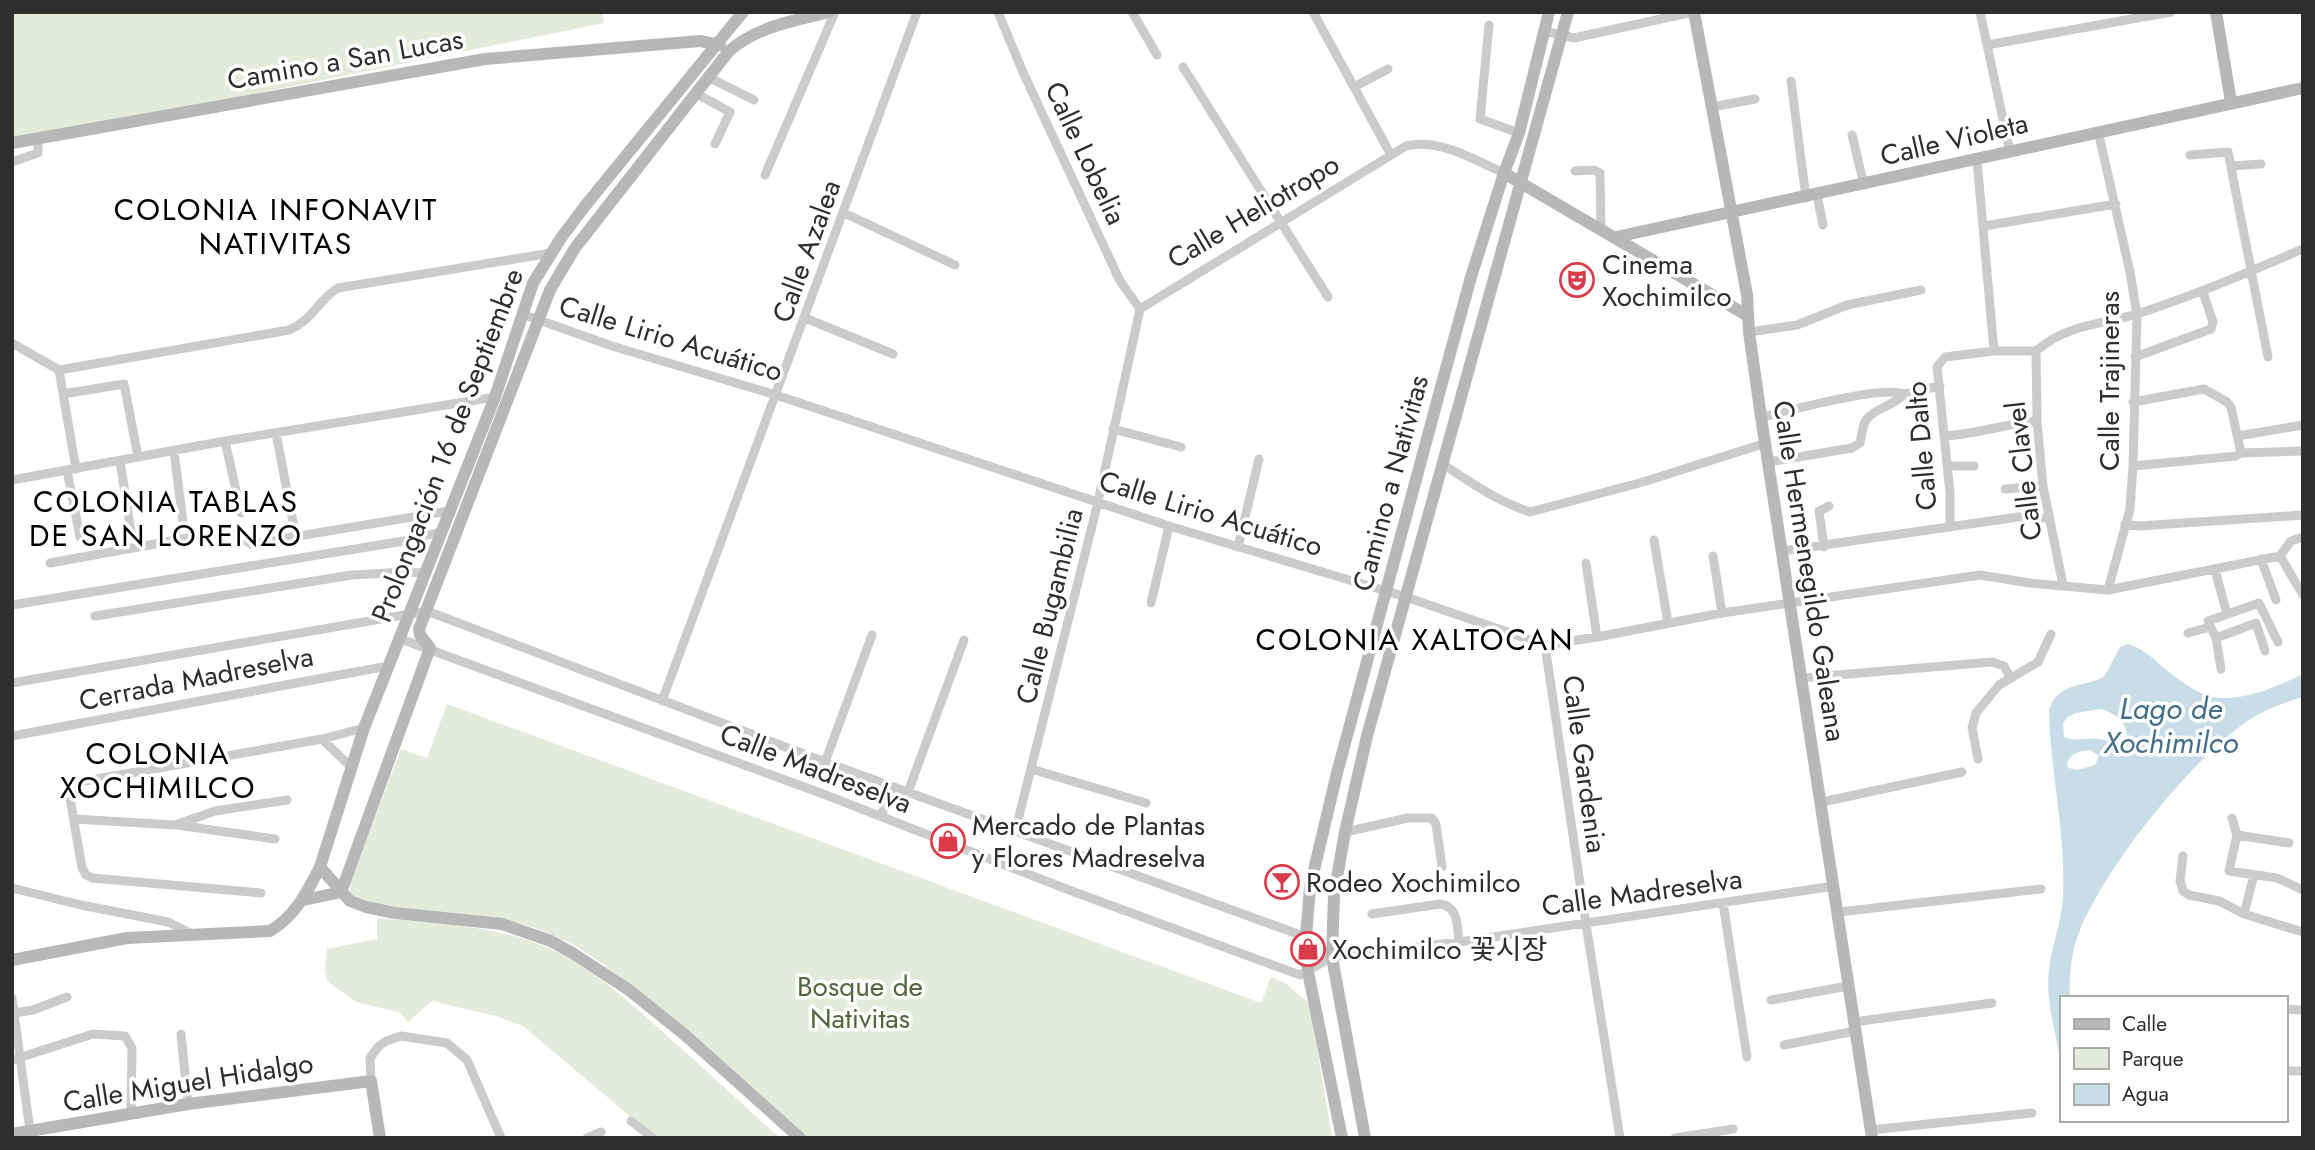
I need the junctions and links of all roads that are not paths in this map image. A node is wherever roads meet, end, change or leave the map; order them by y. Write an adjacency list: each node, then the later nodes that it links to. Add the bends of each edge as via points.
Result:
1 (743, 12): 17 (main road, Prolongación 16 de Septiembre)
2 (832, 12): 18 (main road, Prolongación 16 de Septiembre, via 768,27); 46 (street)
3 (916, 12): 51 (street, Calle Azalea)
4 (998, 12): 65 (street, Calle Lobelia, via 1120,281)
5 (1132, 12): 19 (street)
6 (1313, 12): 24 (street)
7 (1549, 12): 14 (main road, Camino a Nativitas)
8 (1568, 12): 15 (main road, Camino a Nativitas)
9 (1694, 12): 15 (street, via 1574,38); 30 (main road, Calle Hermenegildo Galeana)
10 (1980, 12): 16 (street)
11 (2171, 12): 16 (street)
12 (2216, 12): 29 (main road)
13 (1489, 24): 32 (street, via 1480,119)
14 (1544, 31): 15 (street); 32 (main road, Camino a Nativitas)
15 (1561, 36): 47 (main road, Camino a Nativitas)
16 (1987, 45): 37 (street)
17 (713, 48): 18 (main road); 34 (main road, Camino a San Lucas, via 700,41 485,59); 59 (main road, Prolongación 16 de Septiembre)
18 (729, 51): 22 (main road, Prolongación 16 de Septiembre)
19 (1157, 55)
20 (1183, 67): 53 (street)
21 (1388, 69): 24 (street)
22 (708, 77): 26 (main road, Prolongación 16 de Septiembre); 28 (street)
23 (1791, 81): 49 (street)
24 (1354, 87): 38 (street)
25 (2303, 88): 29 (main road, Calle Violeta)
26 (696, 93): 36 (street, via 730,112); 70 (main road, Prolongación 16 de Septiembre, via 565,262)
27 (1755, 99): 30 (street)
28 (754, 100)
29 (2231, 102): 31 (main road, Calle Violeta)
30 (1712, 107): 52 (main road, Calle Hermenegildo Galeana)
31 (2098, 131): 37 (main road, Calle Violeta); 50 (street, Calle Trajineras)
32 (1519, 133): 45 (main road, Camino a Nativitas)
33 (1852, 135): 48 (street)
34 (38, 139): 35 (main road, Camino a San Lucas); 41 (street, via 38,153)
35 (12, 143)
36 (715, 144)
37 (2010, 152): 40 (main road, Calle Violeta)
38 (1391, 155): 45 (street, Calle Heliotropo, via 1421,142); 53 (street, Calle Heliotropo)
39 (2190, 155): 43 (street, via 2228,152)
40 (1977, 160): 48 (main road, Calle Violeta); 55 (street)
41 (12, 162)
42 (2261, 164): 43 (street)
43 (2231, 166): 61 (street)
44 (1575, 171): 56 (street, via 1600,173)
45 (1504, 173): 47 (main road, Calle Heliotropo); 138 (main road, Camino a Nativitas)
46 (765, 175)
47 (1521, 183): 56 (main road, Calle Heliotropo); 102 (main road, Camino a Nativitas)
48 (1864, 185): 49 (main road, Calle Violeta)
49 (1812, 196): 52 (main road, Calle Violeta); 54 (street)
50 (2116, 204): 55 (street); 67 (street, Calle Trajineras)
51 (844, 212): 60 (street); 69 (street, Calle Azalea)
52 (1732, 213): 57 (main road, Calle Violeta); 68 (main road, Calle Hermenegildo Galeana)
53 (1282, 221): 64 (street); 65 (street, Calle Heliotropo)
54 (1823, 225)
55 (1984, 226): 73 (street)
56 (1601, 230): 57 (main road, Calle Heliotropo)
57 (1616, 237): 68 (main road, Calle Heliotropo)
58 (2303, 249): 61 (street)
59 (551, 253): 66 (main road, Prolongación 16 de Septiembre); 78 (street, via 338,288 301,325 289,330)
60 (955, 265)
61 (2250, 271): 63 (street); 77 (street)
62 (1921, 289): 71 (street, via 1847,305 1797,325)
63 (2203, 292): 67 (street); 76 (street, via 2211,329)
64 (1328, 297)
65 (1140, 309): 88 (street, Calle Bugambilia)
66 (522, 314): 70 (street, Calle Lirio Acuático); 83 (main road, Prolongación 16 de Septiembre)
67 (2137, 315): 74 (street, via 2070,329); 76 (street, Calle Trajineras)
68 (1748, 316): 71 (main road, Calle Hermenegildo Galeana)
69 (805, 318): 75 (street); 82 (street, Calle Azalea)
70 (537, 320): 82 (street, Calle Lirio Acuático); 145 (main road, Prolongación 16 de Septiembre)
71 (1749, 332): 85 (main road, Calle Hermenegildo Galeana)
72 (12, 344): 78 (street)
73 (1994, 351): 74 (street); 79 (street, Calle Dalto, via 1945,357 1937,367)
74 (2036, 351): 86 (street, Calle Clavel)
75 (893, 354)
76 (2135, 357): 84 (street, Calle Trajineras)
77 (2268, 357)
78 (59, 370): 80 (street)
79 (1940, 386): 81 (street); 90 (street, Calle Dalto)
80 (63, 394): 98 (street, via 124,384); 106 (street)
81 (1904, 394): 85 (street, via 1885,392); 101 (street, via 1866,421 1860,443 1852,448)
82 (776, 395): 110 (street, Calle Lirio Acuático); 168 (street, Calle Azalea)
83 (495, 397): 89 (street); 112 (main road, Prolongación 16 de Septiembre)
84 (2133, 402): 91 (street, via 2204,389 2227,402); 105 (street, Calle Trajineras)
85 (1761, 416): 93 (main road, Calle Hermenegildo Galeana)
86 (2037, 421): 90 (street); 108 (street, Calle Clavel)
87 (2303, 425): 91 (street)
88 (1113, 429): 94 (street); 110 (street, Calle Bugambilia)
89 (276, 433): 92 (street); 124 (street)
90 (1945, 436): 103 (street, Calle Dalto)
91 (2238, 436): 97 (street)
92 (225, 441): 95 (street); 113 (street)
93 (1766, 443): 101 (main road, Calle Hermenegildo Galeana); 102 (street, via 1530,512)
94 (1181, 447)
95 (174, 451): 98 (street); 116 (street)
96 (2303, 451): 97 (street)
97 (2241, 453): 105 (street)
98 (138, 457): 100 (street)
99 (1259, 459): 126 (street)
100 (120, 461): 106 (street); 120 (street)
101 (1768, 462): 128 (main road, Calle Hermenegildo Galeana)
102 (1444, 465): 140 (main road, Camino a Nativitas)
103 (1947, 466): 104 (street); 119 (street, Calle Dalto)
104 (1974, 466)
105 (2133, 466): 117 (street, Calle Trajineras)
106 (71, 469): 107 (street); 122 (street)
107 (12, 480)
108 (2043, 486): 109 (street); 115 (street, Calle Clavel)
109 (2005, 488)
110 (1098, 502): 118 (street, Calle Lirio Acuático); 175 (street, Calle Bugambilia)
111 (1829, 506): 127 (street, via 1819,511)
112 (448, 511): 121 (main road, Prolongación 16 de Septiembre); 124 (street)
113 (241, 513)
114 (2303, 515): 117 (street)
115 (2048, 518): 119 (street, via 2018,517); 136 (street, Calle Clavel)
116 (183, 522)
117 (2125, 524): 137 (street, Calle Trajineras)
118 (1169, 526): 126 (street, Calle Lirio Acuático); 142 (street)
119 (1950, 527): 127 (street)
120 (131, 532)
121 (440, 533): 135 (main road, Prolongación 16 de Septiembre); 144 (street)
122 (80, 537)
123 (2303, 537): 130 (street, via 2291,541)
124 (296, 538): 132 (street, via 251,544 230,532 215,533)
125 (1654, 540): 150 (street)
126 (1238, 547): 138 (street, Calle Lirio Acuático)
127 (1824, 547): 128 (street)
128 (1782, 551): 143 (main road, Calle Hermenegildo Galeana)
129 (1713, 555): 146 (street)
130 (2280, 556): 131 (street, Calle Lirio Acuático); 139 (street)
131 (2261, 559): 134 (street, Calle Lirio Acuático); 141 (street)
132 (50, 563)
133 (1586, 564): 155 (street)
134 (2215, 570): 137 (street, Calle Lirio Acuático); 147 (street)
135 (425, 573): 148 (main road, Prolongación 16 de Septiembre); 149 (street, via 352,575)
136 (2063, 585): 137 (street, Calle Lirio Acuático); 143 (street, Calle Lirio Acuático, via 1980,575)
137 (2108, 590)
138 (1385, 592): 140 (street, Calle Lirio Acuático); 209 (main road, Camino a Nativitas, via 1310,887)
139 (2303, 595)
140 (1406, 597): 160 (street, Calle Lirio Acuático); 187 (main road, Camino a Nativitas)
141 (2276, 600)
142 (1151, 603)
143 (1790, 603): 146 (street, Calle Lirio Acuático); 166 (main road, Calle Hermenegildo Galeana)
144 (12, 606)
145 (427, 611): 148 (street); 161 (main road, Prolongación 16 de Septiembre, via 419,629); 168 (street, Calle Madreselva)
146 (1722, 613): 150 (street, Calle Lirio Acuático)
147 (2227, 614): 151 (street, via 2208,621); 159 (street, via 2259,603)
148 (409, 615): 156 (main road, Prolongación 16 de Septiembre); 167 (street)
149 (95, 617)
150 (1668, 623): 155 (street, Calle Lirio Acuático)
151 (2210, 627): 152 (street); 157 (street)
152 (2188, 633)
153 (2051, 634): 165 (street, via 2038,662)
154 (872, 635): 173 (street)
155 (1597, 637): 160 (street, Calle Lirio Acuático)
156 (398, 638): 161 (street, Calle Madreselva); 163 (main road, Prolongación 16 de Septiembre)
157 (2216, 638): 162 (street, via 2256,623); 164 (street)
158 (964, 640): 178 (street)
159 (2278, 642)
160 (1545, 645): 206 (street, Calle Gardenia)
161 (430, 648): 182 (street, Calle Madreselva); 199 (main road)
162 (2264, 651)
163 (388, 666): 169 (main road, Prolongación 16 de Septiembre); 170 (street, Cerrada Madreselva)
164 (2221, 669)
165 (2010, 677): 166 (street, via 2004,666 1992,662); 172 (street, via 1976,713 1972,728)
166 (1801, 678): 180 (main road, Calle Hermenegildo Galeana)
167 (12, 683)
168 (663, 701): 173 (street, Calle Madreselva)
169 (364, 728): 171 (street); 174 (main road, Prolongación 16 de Septiembre)
170 (12, 736)
171 (322, 738): 174 (street); 184 (street, via 74,782 69,792)
172 (1978, 759)
173 (825, 762): 177 (street, Calle Madreselva)
174 (352, 768): 192 (main road, Prolongación 16 de Septiembre)
175 (1031, 769): 181 (street); 186 (street, Calle Bugambilia)
176 (1962, 772): 180 (street)
177 (893, 787): 178 (street, Calle Madreselva); 182 (street)
178 (908, 792): 186 (street, Calle Madreselva)
179 (287, 800): 185 (street, via 215,811)
180 (1822, 802): 195 (main road, Calle Hermenegildo Galeana)
181 (1146, 803)
182 (881, 817): 213 (street, Calle Madreselva, via 1300,975)
183 (2232, 818): 188 (street)
184 (75, 820): 185 (street); 200 (street, via 82,868 92,878)
185 (175, 825): 189 (street)
186 (1016, 832): 209 (street, Calle Madreselva)
187 (1345, 832): 193 (street, via 1408,818 1432,818); 211 (main road, Camino a Nativitas, via 1334,895)
188 (2237, 835): 190 (street); 194 (street, via 2229,871)
189 (275, 839)
190 (2289, 843)
191 (2183, 856): 205 (street, via 2183,891)
192 (320, 867): 199 (main road); 201 (main road, Prolongación 16 de Septiembre)
193 (1442, 867)
194 (2253, 875): 198 (street, via 2277,878); 205 (street)
195 (1834, 886): 202 (street, Calle Madreselva); 203 (main road, Calle Hermenegildo Galeana)
196 (12, 888): 208 (street, via 168,922)
197 (2041, 889): 203 (street)
198 (2303, 890)
199 (341, 892): 201 (main road); 239 (main road, via 366,907 502,924 551,941 629,990)
200 (261, 893)
201 (304, 900): 208 (main road, Prolongación 16 de Septiembre, via 270,932)
202 (1723, 903): 206 (street, Calle Madreselva); 223 (street)
203 (1839, 912): 214 (main road, Calle Hermenegildo Galeana)
204 (1372, 914): 210 (street, via 1448,905 1455,913)
205 (2244, 914): 207 (street)
206 (1586, 924): 210 (street, Calle Madreselva); 242 (street, Calle Gardenia)
207 (2303, 933)
208 (195, 936): 212 (main road, Prolongación 16 de Septiembre, via 127,938)
209 (1306, 937): 211 (street, Calle Madreselva); 213 (main road, Camino a Nativitas)
210 (1459, 942): 211 (street, Calle Madreselva)
211 (1332, 957): 213 (street, Calle Madreselva); 241 (main road, Camino a Nativitas)
212 (12, 960)
213 (1308, 972): 240 (main road, Camino a Nativitas)
214 (1848, 986): 217 (street); 220 (main road, Calle Hermenegildo Galeana)
215 (67, 997): 219 (street)
216 (12, 999): 219 (street)
217 (1771, 1000)
218 (1993, 1003): 220 (street)
219 (14, 1013): 224 (street)
220 (1855, 1027): 222 (street); 234 (main road, Calle Hermenegildo Galeana)
221 (181, 1034): 226 (street)
222 (1784, 1045)
223 (1747, 1057)
224 (16, 1059): 228 (street, via 93,1034 125,1036 132,1048); 233 (street)
225 (371, 1081): 226 (main road, Calle Miguel Hidalgo); 235 (main road); 236 (street, via 370,1058 386,1041 401,1035 447,1043 467,1060)
226 (188, 1104): 228 (main road, Calle Miguel Hidalgo)
227 (2032, 1113): 234 (street)
228 (131, 1115): 233 (main road, Calle Miguel Hidalgo)
229 (631, 1121): 238 (street)
230 (1733, 1129): 243 (street)
231 (601, 1132): 237 (street)
232 (12, 1134): 233 (main road, Calle Miguel Hidalgo)
233 (31, 1134)
234 (1872, 1134)
235 (380, 1138)
236 (501, 1138)
237 (587, 1138)
238 (653, 1138)
239 (800, 1138)
240 (1342, 1138)
241 (1365, 1138)
242 (1620, 1138)
243 (1675, 1138)

